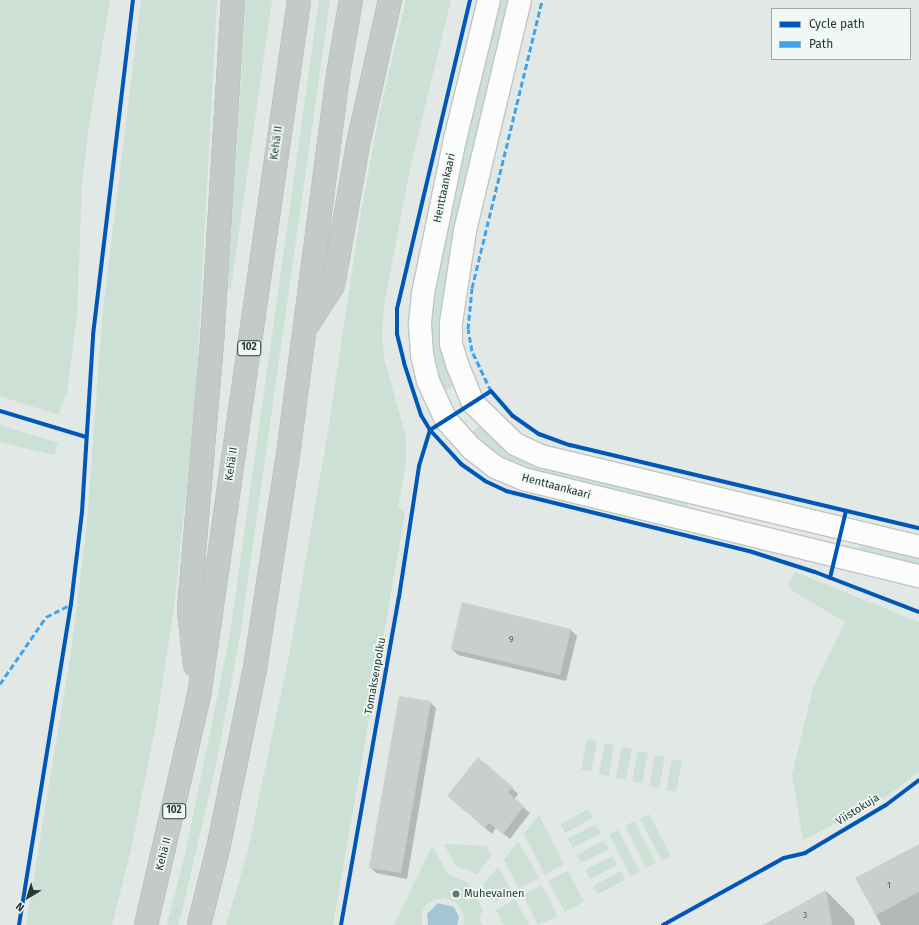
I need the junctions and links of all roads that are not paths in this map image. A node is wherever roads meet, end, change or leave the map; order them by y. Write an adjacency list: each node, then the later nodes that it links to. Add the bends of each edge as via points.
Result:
1 (233, 0): 10 (highway, via 212,343 189,610)
2 (299, 0): 10 (highway, Kehä II / 102)
3 (351, 0): 7 (highway)
4 (390, 0): 7 (highway, via 358,144 333,285)
5 (489, 0): 9 (main road, Henttaankaari, via 455,139 422,302 422,355 428,382 446,420 471,448 495,467 523,480)
6 (520, 0): 8 (main road, via 465,231 451,323 451,344 456,364 473,403 515,444 541,456)
7 (304, 330): 12 (highway, via 255,668 218,849)
8 (919, 547)
9 (919, 576)
10 (199, 696): 11 (highway, Kehä II / 102)
11 (146, 925)
12 (199, 925)

